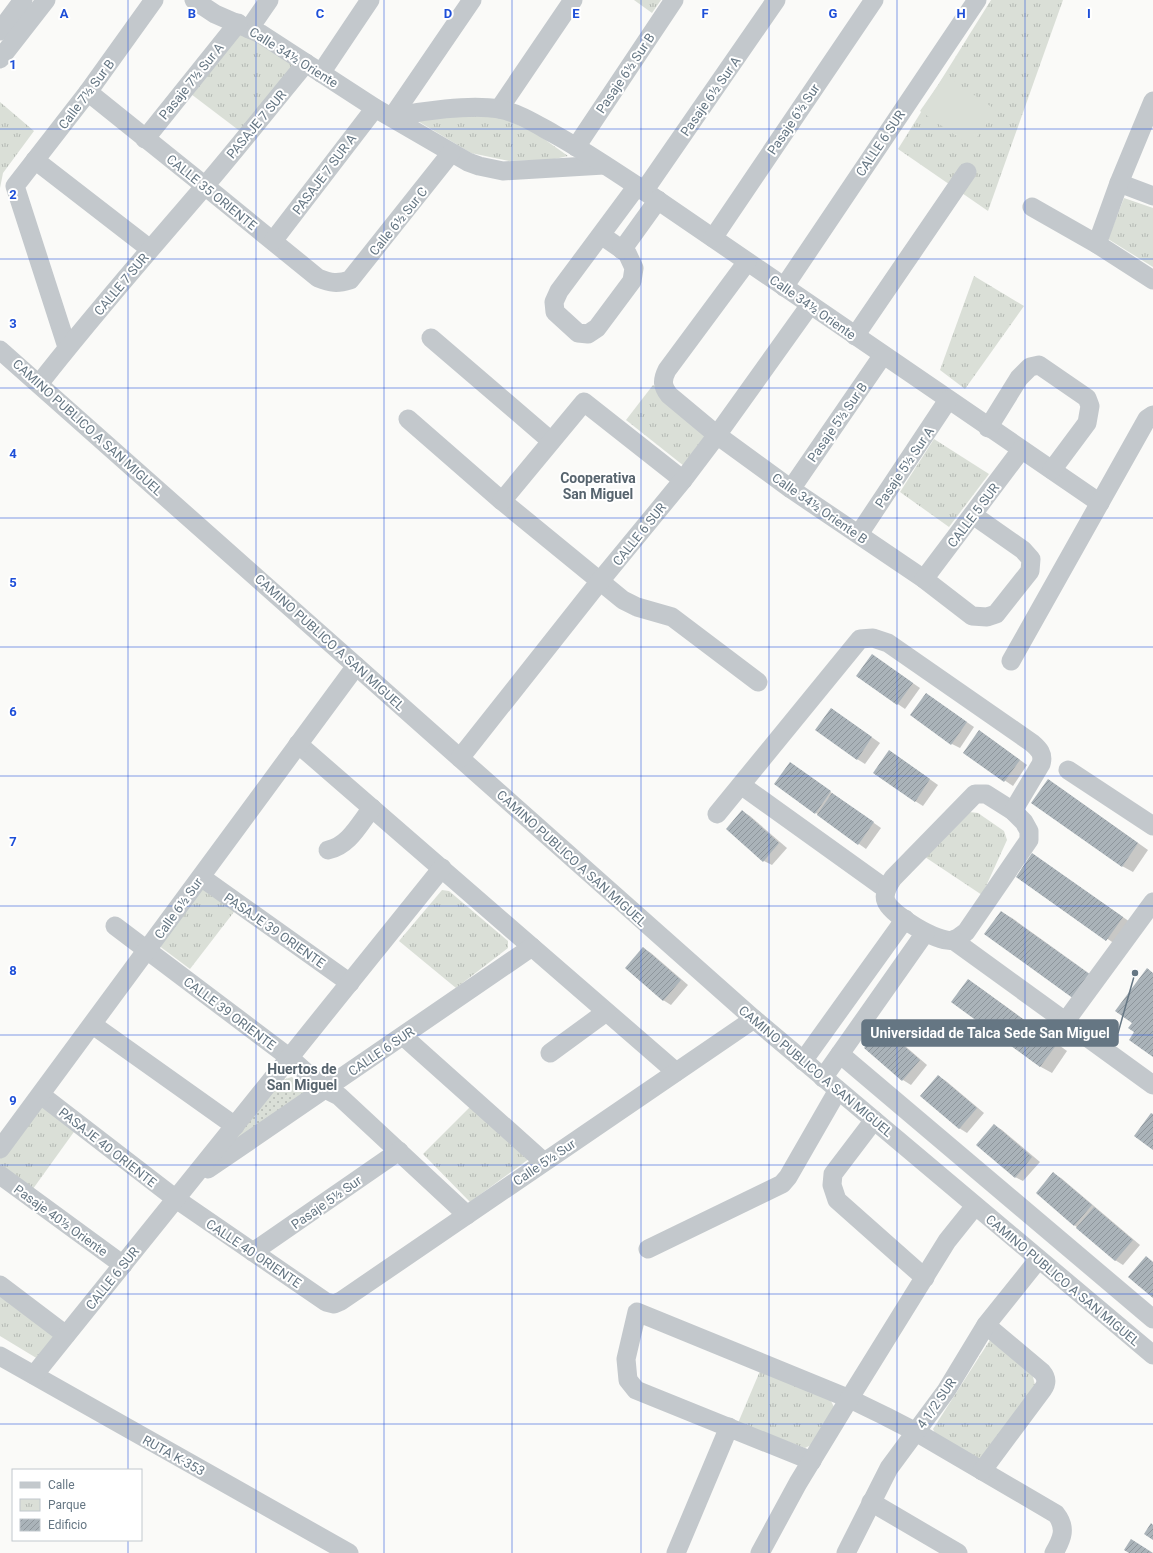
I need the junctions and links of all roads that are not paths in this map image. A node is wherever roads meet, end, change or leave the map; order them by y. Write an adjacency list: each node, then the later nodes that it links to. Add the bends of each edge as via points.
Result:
1 (23, 0): 14 (street)
2 (46, 0): 15 (street)
3 (154, 0): 17 (street, Calle 7½ Sur B)
4 (194, 0): 13 (street, Calle 34½ Oriente, via 215,14)
5 (269, 0): 13 (street, Pasaje 7½ Sur A)
6 (370, 0): 16 (street, PASAJE 7 SUR)
7 (472, 0): 21 (street)
8 (573, 0): 20 (street)
9 (674, 0): 23 (street, Pasaje 6½ Sur B)
10 (776, 0): 30 (street, Pasaje 6½ Sur A)
11 (874, 0): 34 (street, Pasaje 6½ Sur)
12 (977, 0): 42 (street, CALLE 6 SUR)
13 (243, 26): 16 (street, Calle 34½ Oriente, via 261,34); 22 (street, Pasaje 7½ Sur A)
14 (0, 31)
15 (0, 59)
16 (314, 68): 19 (street, Calle 34½ Oriente); 29 (street, PASAJE 7 SUR)
17 (88, 92): 22 (street, CALLE 35 ORIENTE); 25 (street, Calle 7½ Sur B)
18 (1153, 100): 28 (street)
19 (375, 108): 21 (street, Calle 34½ Oriente); 35 (street, PASAJE 7 SUR A)
20 (499, 109): 21 (street, Calle 34½ Oriente, via 468,108); 23 (street, Calle 34½ Oriente, via 529,119)
21 (392, 117): 24 (street, Calle 34½ Oriente)
22 (145, 139): 29 (street, CALLE 35 ORIENTE)
23 (576, 147): 26 (street, Calle 34½ Oriente)
24 (451, 153): 26 (street, Calle 34½ Oriente, via 479,166 503,171); 41 (street, Calle 6½ Sur C, via 350,280)
25 (35, 160): 37 (street); 46 (street, Calle 7½ Sur B, via 15,186)
26 (604, 165): 30 (street, Calle 34½ Oriente)
27 (967, 172): 44 (street)
28 (1119, 183): 31 (street); 36 (street)
29 (205, 186): 35 (street, CALLE 35 ORIENTE); 37 (street, CALLE 7 SUR)
30 (647, 192): 33 (street); 34 (street, Calle 34½ Oriente); 38 (street)
31 (1153, 196)
32 (1032, 207): 36 (street)
33 (601, 235): 38 (street); 38 (street, via 558,291 554,302 555,312 578,334 588,334 597,328 632,281 634,268)
34 (713, 238): 39 (street, Calle 34½ Oriente)
35 (273, 241): 41 (street, CALLE 35 ORIENTE, via 318,278)
36 (1097, 244): 40 (street)
37 (150, 249): 46 (street, CALLE 7 SUR)
38 (622, 250)
39 (747, 262): 42 (street, Calle 34½ Oriente); 54 (street, Calle 34½ Oriente B, via 663,379 664,388 669,395)
40 (1153, 280)
41 (340, 283)
42 (784, 287): 43 (street, Calle 34½ Oriente)
43 (810, 305): 44 (street, Calle 34½ Oriente); 54 (street, CALLE 6 SUR)
44 (855, 336): 48 (street, Calle 34½ Oriente)
45 (431, 338): 55 (street)
46 (67, 348): 49 (street, CALLE 7 SUR)
47 (0, 350): 49 (street, CAMINO PUBLICO A SAN MIGUEL)
48 (883, 356): 50 (street, Calle 34½ Oriente); 59 (street, Pasaje 5½ Sur B)
49 (39, 384): 67 (street, CAMINO PUBLICO A SAN MIGUEL)
50 (948, 400): 53 (street, Calle 34½ Oriente); 63 (street, Pasaje 5½ Sur A)
51 (1153, 415): 61 (street, via 1147,418)
52 (408, 419): 60 (street)
53 (988, 428): 56 (street, Calle 34½ Oriente); 57 (street, via 1019,378 1030,367 1039,365 1087,398 1090,406 1087,423)
54 (717, 435): 58 (street, CALLE 6 SUR); 59 (street, Calle 34½ Oriente B)
55 (551, 441): 58 (street, via 584,402); 60 (street)
56 (1021, 450): 57 (street, Calle 34½ Oriente); 62 (street, CALLE 5 SUR)
57 (1052, 470): 61 (street, Calle 34½ Oriente)
58 (684, 480): 65 (street, CALLE 6 SUR)
59 (791, 488): 63 (street, Calle 34½ Oriente B)
60 (502, 501): 65 (street)
61 (1100, 503): 66 (street)
62 (973, 515): 64 (street, CALLE 5 SUR); 64 (street, Calle 34½ Oriente B, via 1023,550 1031,559 1030,571 996,614 987,617 972,616)
63 (859, 534): 64 (street, Calle 34½ Oriente B)
64 (924, 579)
65 (600, 581): 68 (street, via 636,607 672,617); 70 (street, CALLE 6 SUR)
66 (1011, 661)
67 (356, 666): 69 (street, Calle 6½ Sur); 70 (street, CAMINO PUBLICO A SAN MIGUEL)
68 (758, 682)
69 (298, 744): 73 (street); 79 (street, Calle 6½ Sur)
70 (460, 758): 90 (street, CAMINO PUBLICO A SAN MIGUEL)
71 (1068, 770): 76 (street)
72 (741, 785): 74 (street, via 860,640 873,638 888,643 1032,743 1041,752 1041,764); 75 (street); 80 (street)
73 (372, 808): 77 (street, via 347,840 338,847); 78 (street)
74 (1013, 811): 80 (street, via 986,794 975,794 892,878); 85 (street, via 1029,830 1029,840 966,932)
75 (717, 814)
76 (1153, 826)
77 (328, 850)
78 (442, 868): 86 (street); 88 (street, CALLE 6 SUR)
79 (201, 877): 87 (street, Calle 6½ Sur); 88 (street, PASAJE 39 ORIENTE)
80 (886, 889): 82 (street, via 886,901)
81 (1153, 902): 91 (street)
82 (905, 919): 84 (street); 97 (street)
83 (115, 926): 87 (street, CALLE 39 ORIENTE)
84 (925, 933): 85 (street, via 942,940); 95 (street)
85 (953, 940): 91 (street)
86 (532, 947): 89 (street); 93 (street, CALLE 6 SUR)
87 (147, 951): 92 (street, Calle 6½ Sur); 96 (street, CALLE 39 ORIENTE)
88 (350, 983): 96 (street, CALLE 6 SUR)
89 (606, 1012): 94 (street); 98 (street)
90 (754, 1019): 97 (street, CAMINO PUBLICO A SAN MIGUEL); 98 (street, Calle 5½ Sur)
91 (1065, 1022): 100 (street)
92 (93, 1025): 103 (street, Calle 6½ Sur); 105 (street)
93 (403, 1036): 101 (street, CALLE 6 SUR); 108 (street)
94 (550, 1053)
95 (840, 1054): 99 (street); 121 (street)
96 (290, 1058): 101 (street, CALLE 39 ORIENTE); 105 (street, CALLE 6 SUR)
97 (803, 1061): 99 (street, CAMINO PUBLICO A SAN MIGUEL)
98 (676, 1072): 108 (street, Calle 5½ Sur)
99 (823, 1078): 102 (street, CAMINO PUBLICO A SAN MIGUEL)
100 (1153, 1085)
101 (325, 1089): 107 (street, CALLE 39 ORIENTE, via 339,1096); 110 (street, CALLE 6 SUR)
102 (838, 1090): 104 (street, CAMINO PUBLICO A SAN MIGUEL); 114 (street, via 782,1184)
103 (41, 1095): 106 (street, Calle 6½ Sur); 111 (street, PASAJE 40 ORIENTE)
104 (874, 1120): 112 (street, CAMINO PUBLICO A SAN MIGUEL); 118 (street, via 833,1174 832,1185 837,1200)
105 (235, 1126): 110 (street, CALLE 6 SUR)
106 (0, 1149)
107 (399, 1151): 113 (street, CALLE 39 ORIENTE); 115 (street, Pasaje 5½ Sur)
108 (544, 1162): 113 (street, Calle 5½ Sur)
109 (0, 1175): 117 (street, Pasaje 40½ Oriente)
110 (190, 1181): 111 (street, CALLE 6 SUR)
111 (176, 1199): 115 (street, CALLE 40 ORIENTE); 117 (street, CALLE 6 SUR)
112 (975, 1206): 116 (street, CAMINO PUBLICO A SAN MIGUEL); 118 (street, via 947,1240)
113 (467, 1215): 120 (street, Calle 5½ Sur)
114 (648, 1249)
115 (253, 1252): 120 (street, CALLE 40 ORIENTE, via 326,1302)
116 (1038, 1260): 122 (street, 4 1/2 SUR); 124 (street, CAMINO PUBLICO A SAN MIGUEL)
117 (123, 1265): 123 (street, CALLE 6 SUR)
118 (925, 1278): 127 (street)
119 (0, 1285): 123 (street)
120 (334, 1304)
121 (1153, 1319)
122 (986, 1326): 129 (street, 4 1/2 SUR, via 946,1392); 131 (street, via 1042,1372 1046,1379 1043,1389)
123 (66, 1335): 126 (street, CALLE 6 SUR)
124 (1153, 1355)
125 (0, 1356): 126 (street, RUTA K-353)
126 (34, 1375): 133 (street, RUTA K-353)
127 (850, 1399): 128 (street, via 637,1312 626,1359 628,1380 636,1390); 129 (street); 130 (street)
128 (729, 1427): 130 (street); 134 (street)
129 (916, 1432): 131 (street); 132 (street, 4 1/2 SUR, via 889,1468)
130 (812, 1461): 135 (street)
131 (982, 1471): 138 (street, via 1056,1514 1063,1531)
132 (871, 1502): 136 (street, 4 1/2 SUR); 137 (street)
133 (348, 1553)
134 (676, 1553)
135 (760, 1553)
136 (846, 1553)
137 (958, 1553)
138 (1054, 1553)

